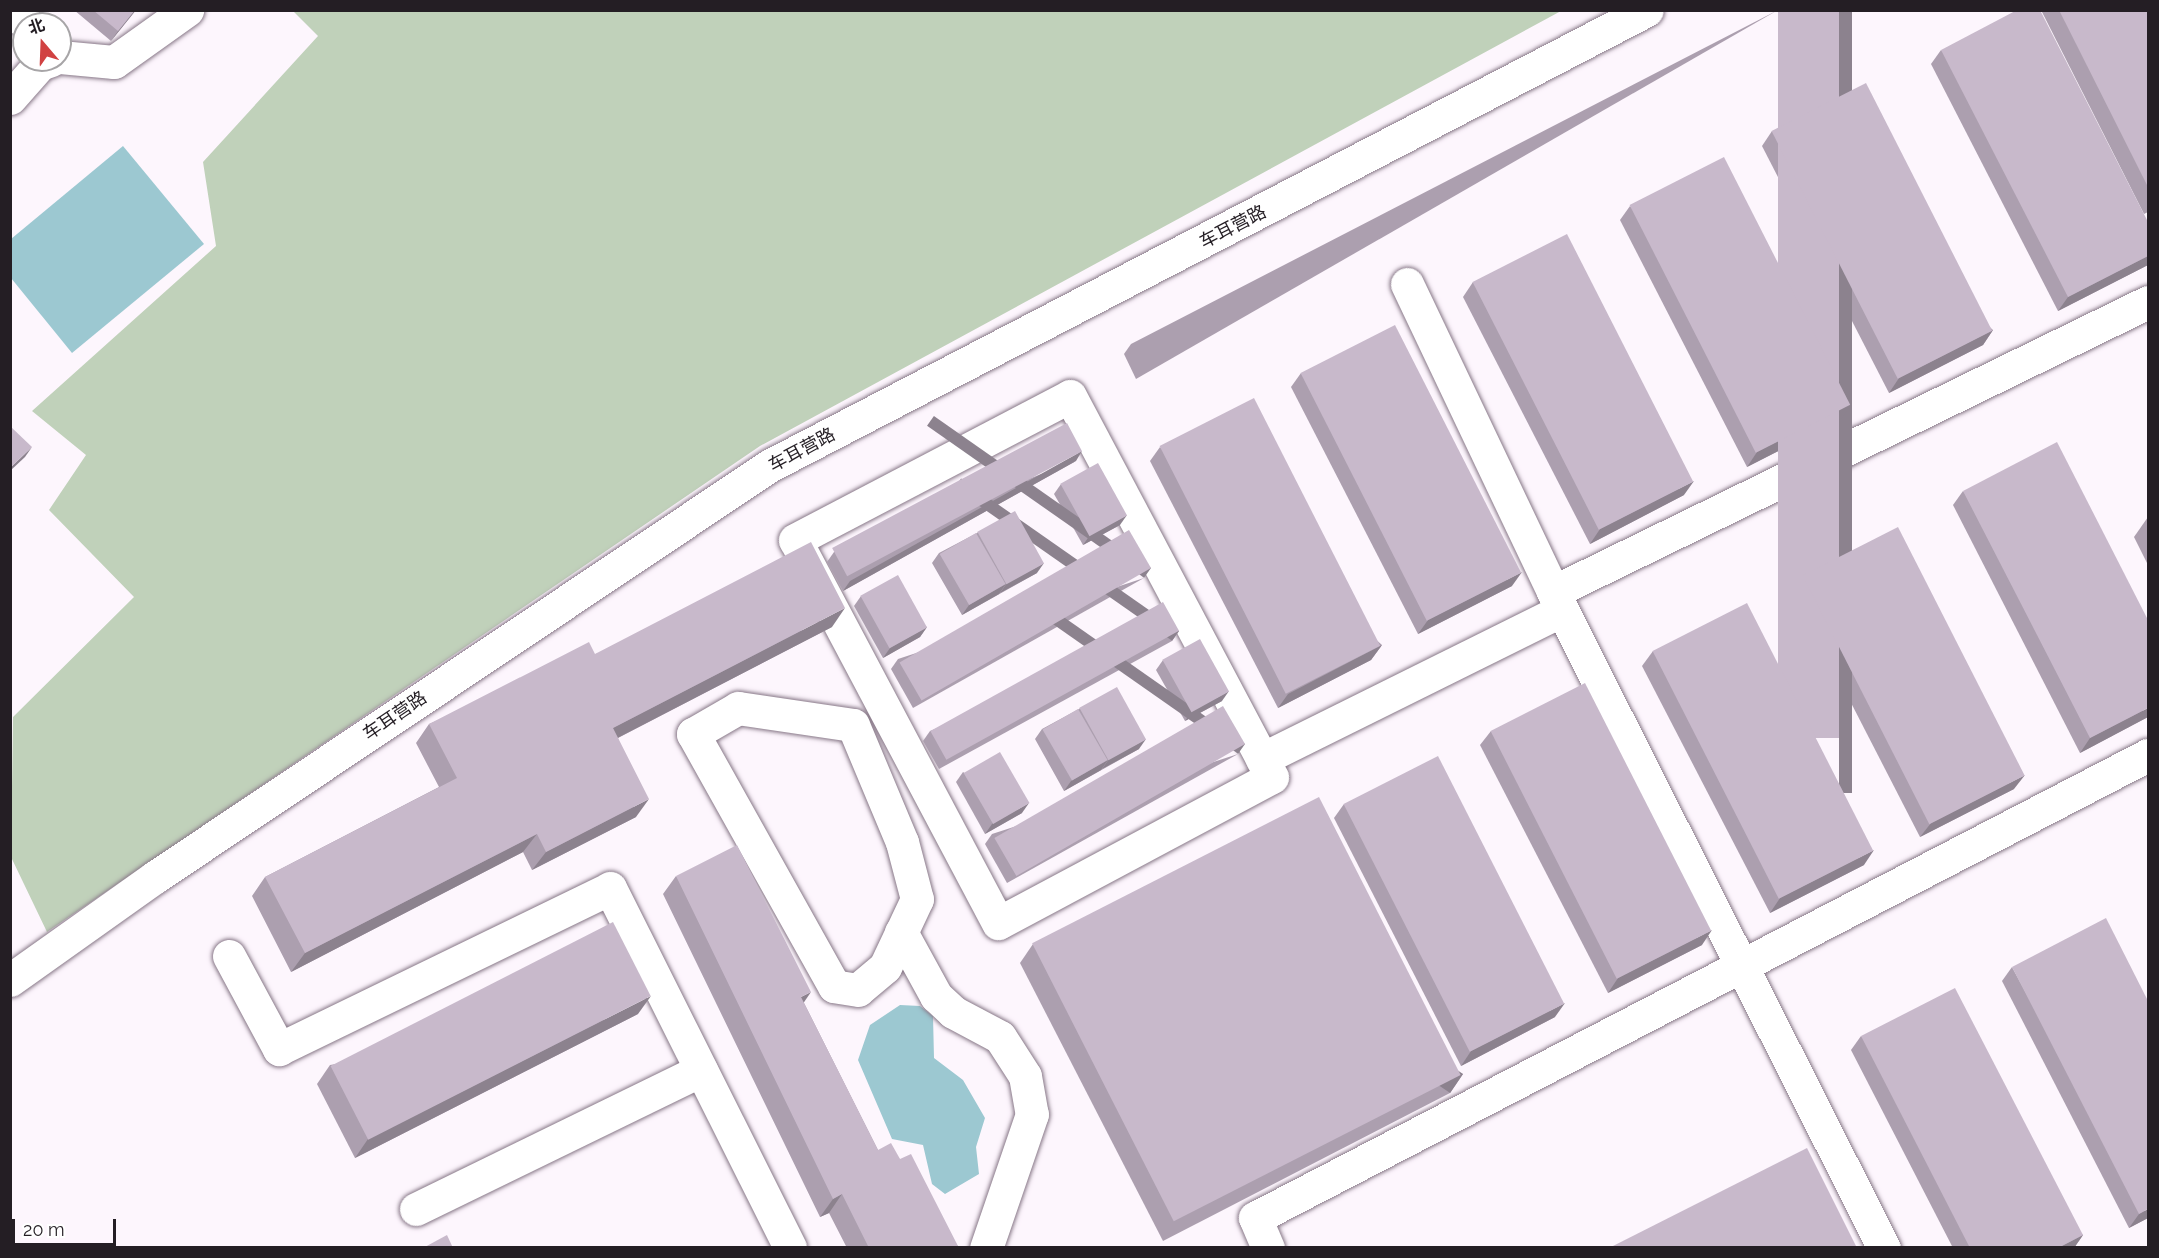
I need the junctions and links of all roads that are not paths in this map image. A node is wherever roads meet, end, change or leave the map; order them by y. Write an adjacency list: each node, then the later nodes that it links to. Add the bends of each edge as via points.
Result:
1 (1647, 10): 14 (street, 车耳营路, via 769,466 155,877)
2 (187, 11): 3 (street, via 114,62)
3 (72, 57)
4 (33, 72): 5 (street)
5 (10, 98)
6 (1407, 285): 8 (street)
7 (2148, 302): 8 (street)
8 (1557, 601): 10 (street); 13 (street)
9 (2148, 755): 13 (street)
10 (1262, 759): 10 (street, via 1070,396 795,540 998,922 1272,777)
11 (901, 932): 11 (street, via 916,898 902,842 853,726 738,708 693,734 834,986 858,990 885,967); 18 (street, via 936,996 953,1012 1000,1037 1025,1076 1032,1114)
12 (229, 956): 15 (street, via 279,1049 610,888)
13 (1742, 962): 19 (street, via 1255,1218); 20 (street)
14 (10, 980)
15 (701, 1070): 16 (street); 17 (street)
16 (416, 1209)
17 (790, 1248)
18 (986, 1248)
19 (1268, 1248)
20 (1884, 1248)

